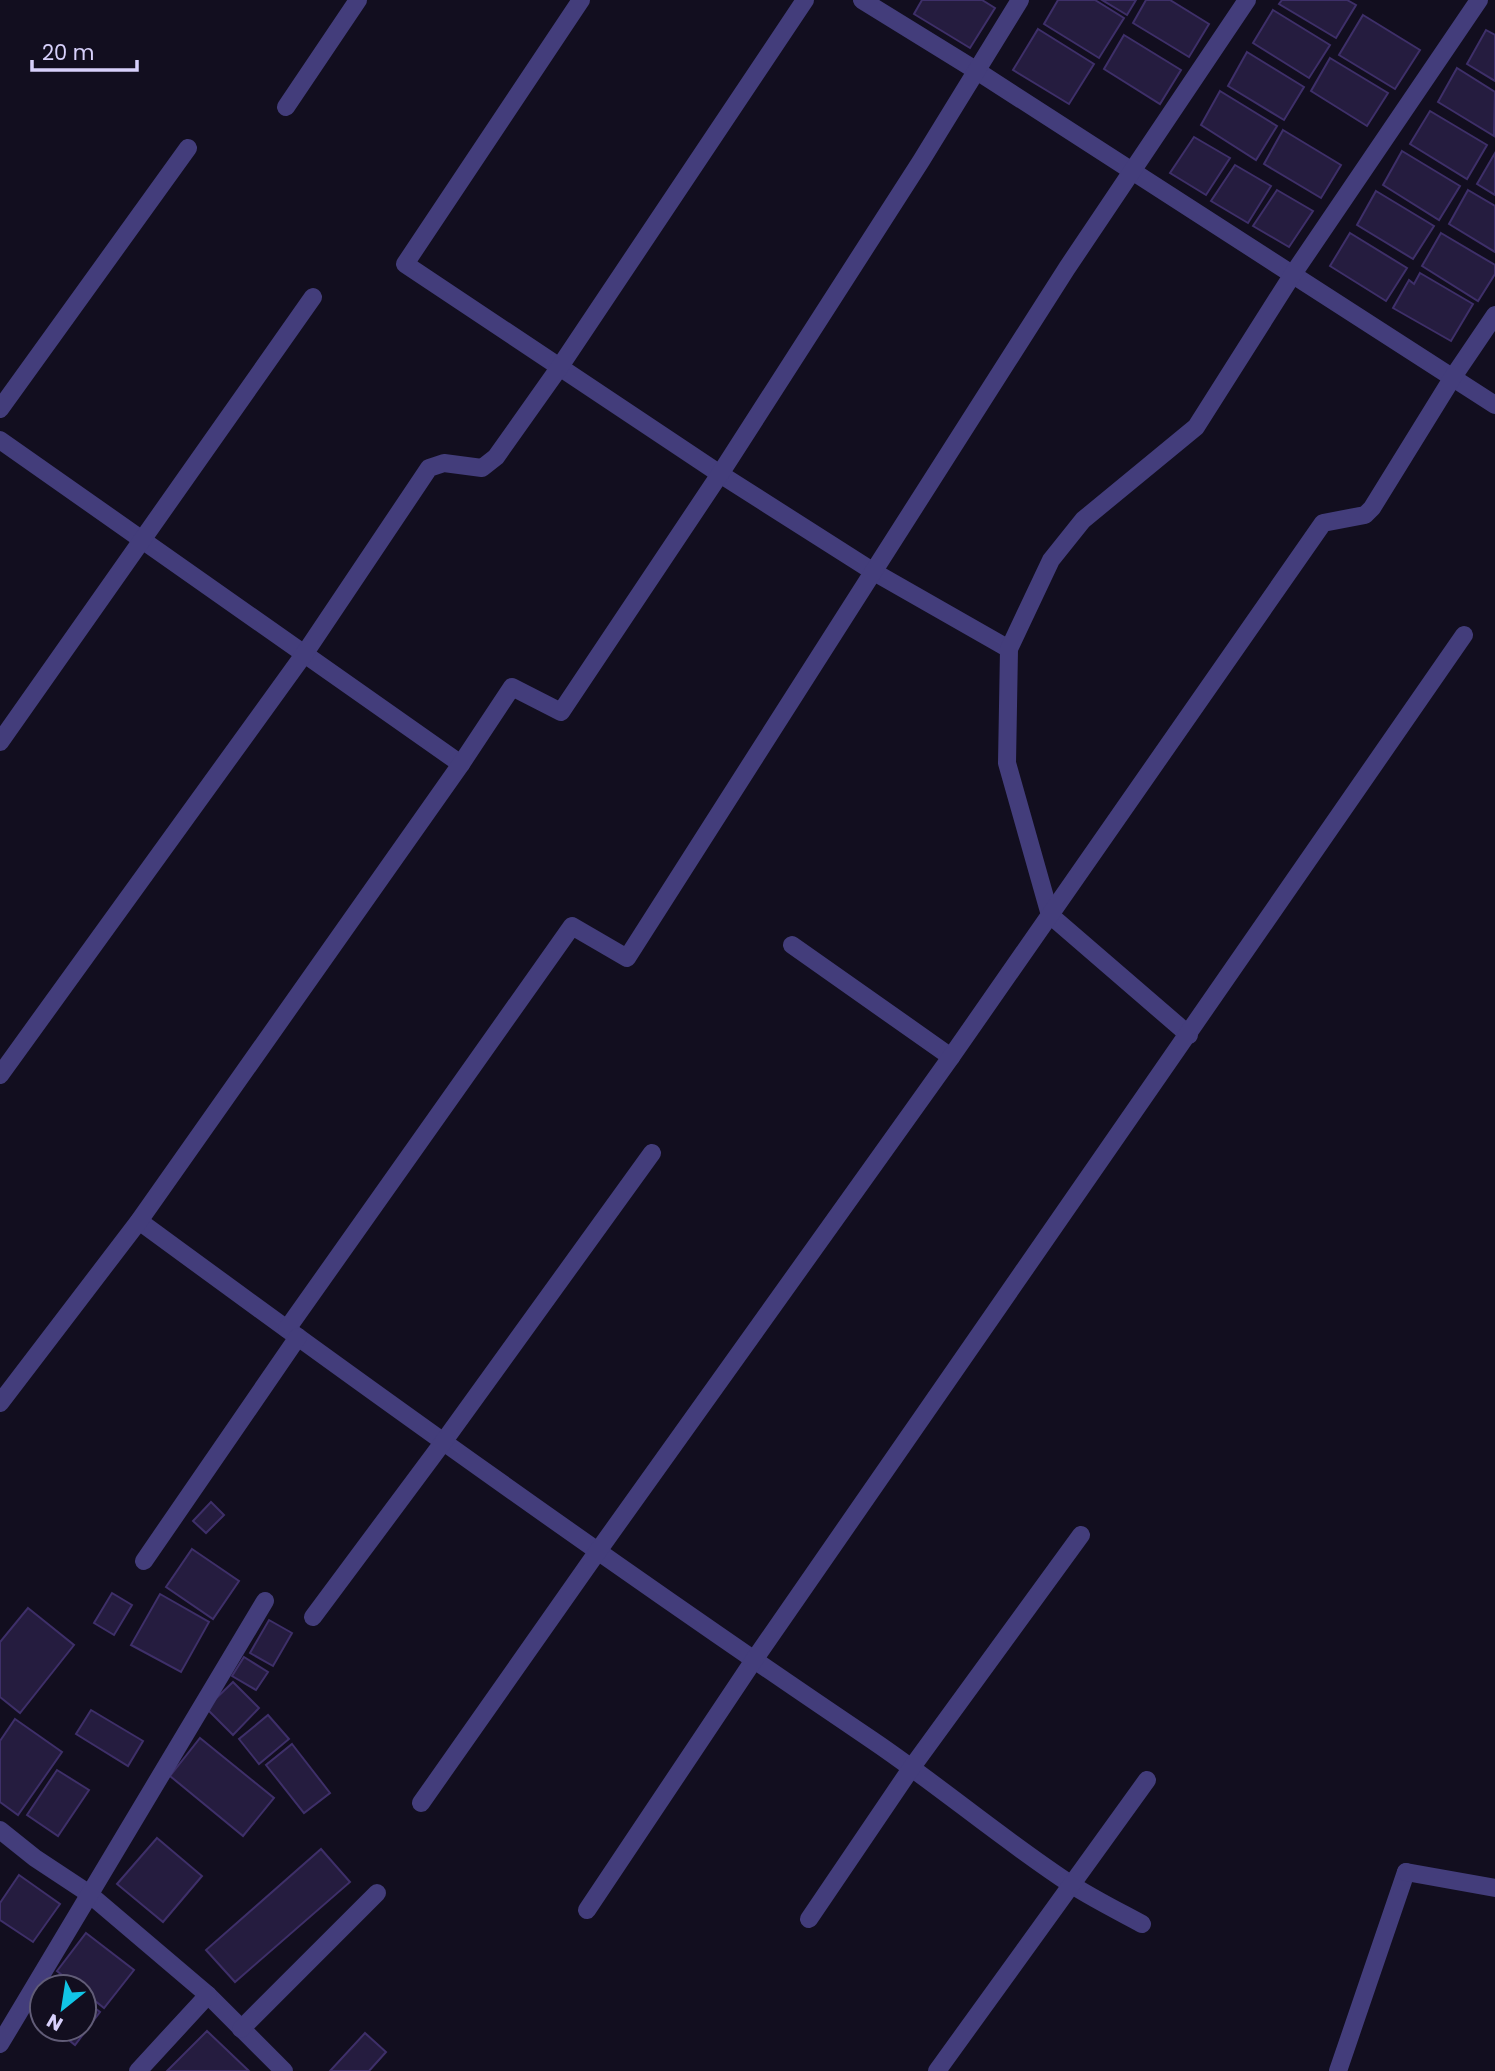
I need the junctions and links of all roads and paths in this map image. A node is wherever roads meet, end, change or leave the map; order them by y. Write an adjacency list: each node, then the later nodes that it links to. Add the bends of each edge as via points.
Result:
1 (358, 0): 9 (street)
2 (581, 0): 15 (street, via 405,264)
3 (805, 0): 15 (street)
4 (862, 0): 8 (street)
5 (1020, 0): 8 (street)
6 (1247, 0): 11 (street)
7 (1479, 0): 12 (street)
8 (977, 71): 11 (street); 20 (street)
9 (286, 107)
10 (188, 148): 18 (street)
11 (1133, 171): 12 (street); 22 (street)
12 (1293, 274): 16 (street); 24 (street, via 1196,427 1083,520 1051,559)
13 (313, 298): 21 (street)
14 (1495, 315): 16 (street)
15 (559, 369): 20 (street); 25 (street, via 496,457 482,468 444,463 429,468)
16 (1453, 377): 17 (street); 28 (street, via 1372,508 1365,515 1323,523)
17 (1495, 405)
18 (0, 409)
19 (0, 440): 21 (street)
20 (720, 474): 22 (street); 27 (street, via 561,712 512,687)
21 (143, 540): 25 (street); 26 (street)
22 (874, 572): 24 (street); 35 (street, via 627,958 572,926)
23 (1464, 635): 30 (street)
24 (1009, 649): 28 (street, via 1007,763)
25 (305, 653): 27 (street); 32 (street)
26 (0, 741)
27 (461, 764): 34 (street)
28 (1050, 915): 30 (street); 31 (street)
29 (792, 945): 31 (street)
30 (1189, 1035): 43 (street)
31 (951, 1057): 39 (street)
32 (0, 1075)
33 (652, 1153): 37 (street)
34 (139, 1221): 35 (street); 36 (street)
35 (293, 1333): 37 (street); 40 (street)
36 (0, 1403)
37 (444, 1441): 39 (street); 42 (street)
38 (1081, 1535): 44 (street)
39 (598, 1550): 43 (street); 46 (street)
40 (144, 1561)
41 (265, 1601): 50 (street)
42 (313, 1617)
43 (754, 1660): 44 (street); 52 (street)
44 (912, 1767): 48 (street); 53 (street)
45 (1147, 1780): 48 (street)
46 (421, 1803)
47 (0, 1830): 50 (street)
48 (1072, 1885): 54 (street); 60 (street)
49 (1495, 1888): 61 (street, via 1406,1872)
50 (88, 1893): 55 (street); 57 (street)
51 (377, 1893): 56 (street)
52 (587, 1910)
53 (809, 1919)
54 (1142, 1924)
55 (208, 1995): 56 (street); 58 (street)
56 (241, 2029): 59 (street)
57 (0, 2044)
58 (138, 2071)
59 (284, 2071)
60 (937, 2071)
61 (1338, 2071)

